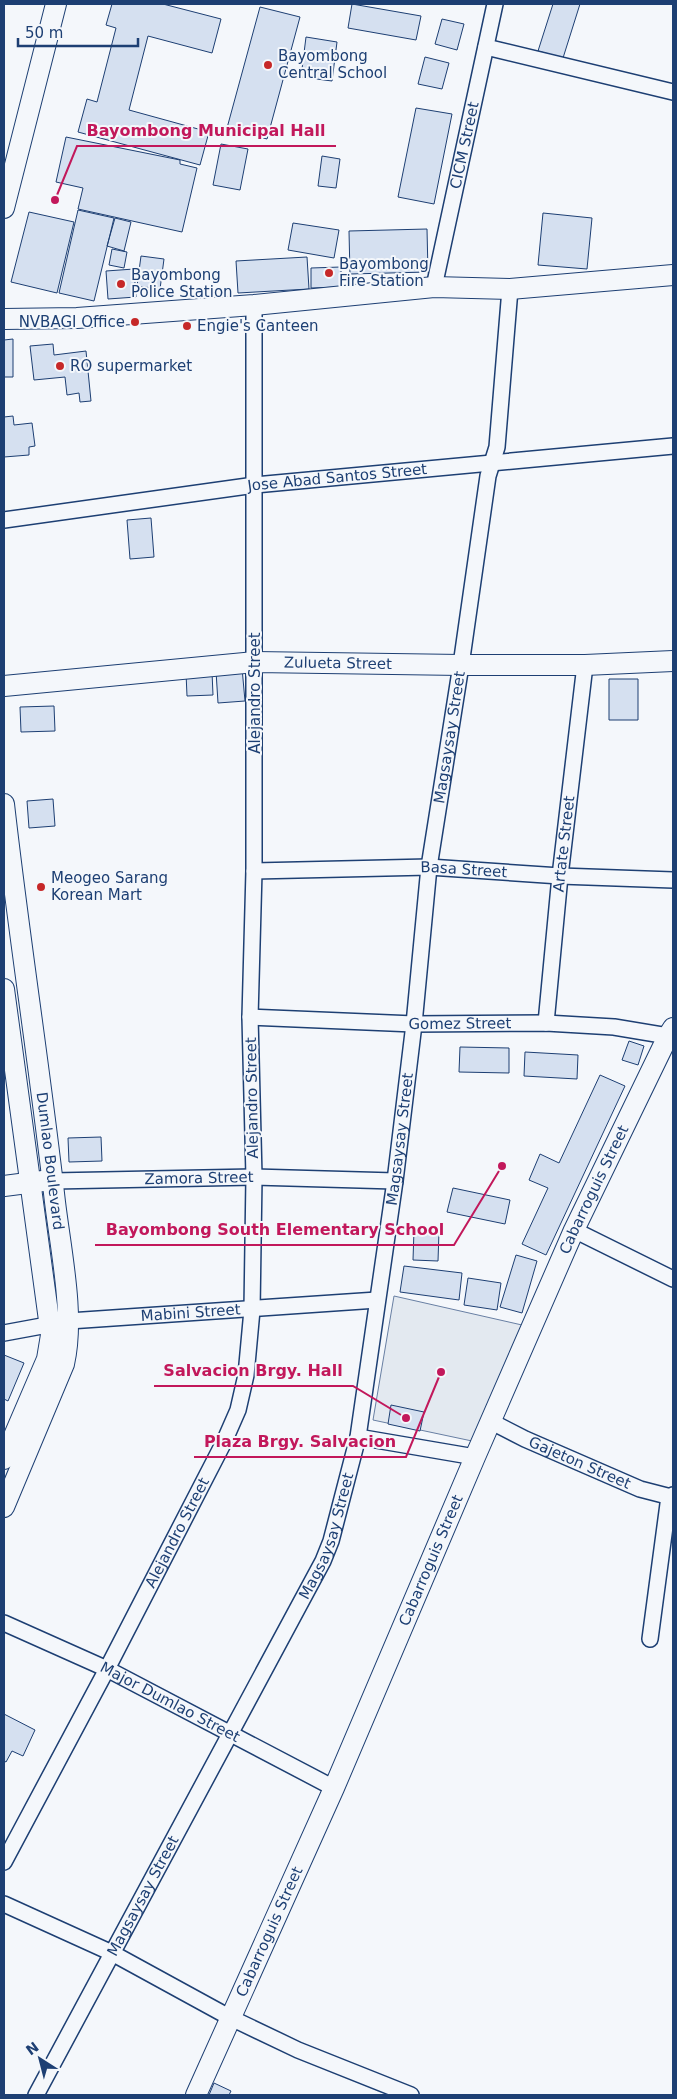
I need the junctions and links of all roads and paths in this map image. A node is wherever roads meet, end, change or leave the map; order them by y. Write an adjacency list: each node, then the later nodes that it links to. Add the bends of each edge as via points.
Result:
1 (56, 4): 5 (street)
2 (495, 4): 3 (street, CICM Street)
3 (486, 47): 4 (street); 7 (street, CICM Street)
4 (673, 92)
5 (4, 208)
6 (673, 275): 8 (street)
7 (434, 287): 8 (street); 9 (street)
8 (510, 289): 12 (street, Magsaysay Street, via 497,447)
9 (254, 306): 10 (street, via 77,318); 13 (street, Alejandro Street)
10 (4, 318)
11 (673, 446): 12 (street, Jose Abad Santos Street)
12 (493, 462): 13 (street, Jose Abad Santos Street); 17 (street, Magsaysay Street, via 488,476)
13 (255, 485): 14 (street, Jose Abad Santos Street); 16 (street, Alejandro Street)
14 (4, 520)
15 (673, 661): 18 (street, Zulueta Street)
16 (255, 662): 17 (street, Zulueta Street); 19 (street, Zulueta Street); 22 (street, Alejandro Street)
17 (462, 665): 18 (street, Zulueta Street); 21 (street, Magsaysay Street)
18 (585, 665): 24 (street, Artate Street)
19 (4, 686)
20 (4, 804): 23 (street, Dumlao Boulevard)
21 (430, 867): 22 (street, Basa Street); 24 (street, Basa Street); 31 (street, Magsaysay Street)
22 (254, 871): 27 (street, Alejandro Street)
23 (8, 875): 28 (street, Dumlao Boulevard)
24 (560, 876): 25 (street, Basa Street); 30 (street, Artate Street)
25 (673, 880)
26 (4, 989): 29 (street, Dumlao Boulevard)
27 (250, 1017): 31 (street, Gomez Street); 33 (street, Alejandro Street)
28 (30, 1018): 29 (street); 34 (street, Dumlao Boulevard)
29 (6, 1021): 35 (street, Dumlao Boulevard)
30 (546, 1023): 31 (street, Gomez Street); 32 (street, Gomez Street)
31 (414, 1024): 36 (street, Magsaysay Street)
32 (671, 1032): 38 (street, Cabarroguis Street)
33 (254, 1177): 34 (street, Zamora Street); 36 (street, Zamora Street); 41 (street, Alejandro Street)
34 (53, 1181): 35 (street, Zamora Street); 42 (street, Dumlao Boulevard)
35 (31, 1182): 37 (street, Zamora Street); 42 (street, Dumlao Boulevard)
36 (395, 1182): 40 (street, Magsaysay Street)
37 (4, 1186)
38 (574, 1230): 39 (street); 44 (street, Cabarroguis Street)
39 (673, 1279)
40 (377, 1300): 41 (street, Mabini Street); 45 (street, Magsaysay Street)
41 (252, 1310): 42 (street, Mabini Street); 52 (street, Alejandro Street, via 246,1375 238,1410 206,1479)
42 (60, 1324): 43 (street, Mabini Street); 47 (street, Dumlao Boulevard); 49 (street, Dumlao Boulevard, via 68,1349 64,1364)
43 (4, 1333)
44 (490, 1421): 46 (street, Cabarroguis Street); 48 (street, Gajeton Street, via 640,1489)
45 (358, 1437): 46 (street); 53 (street, Magsaysay Street, via 323,1561)
46 (474, 1457): 54 (street, Cabarroguis Street)
47 (4, 1459)
48 (672, 1496): 51 (street, Gajeton Street, via 668,1504)
49 (4, 1507)
50 (4, 1622): 52 (street, Major Dumlao Street)
51 (650, 1640)
52 (107, 1669): 53 (street, Major Dumlao Street); 55 (street, Alejandro Street)
53 (232, 1734): 54 (street, Major Dumlao Street); 57 (street, Magsaysay Street)
54 (334, 1788): 58 (street, Cabarroguis Street)
55 (4, 1862)
56 (4, 1904): 57 (street)
57 (112, 1953): 58 (street); 59 (street, Magsaysay Street)
58 (229, 2017): 60 (street, Cabarroguis Street); 61 (street, via 298,2050)
59 (36, 2095)
60 (196, 2095)
61 (411, 2095)

